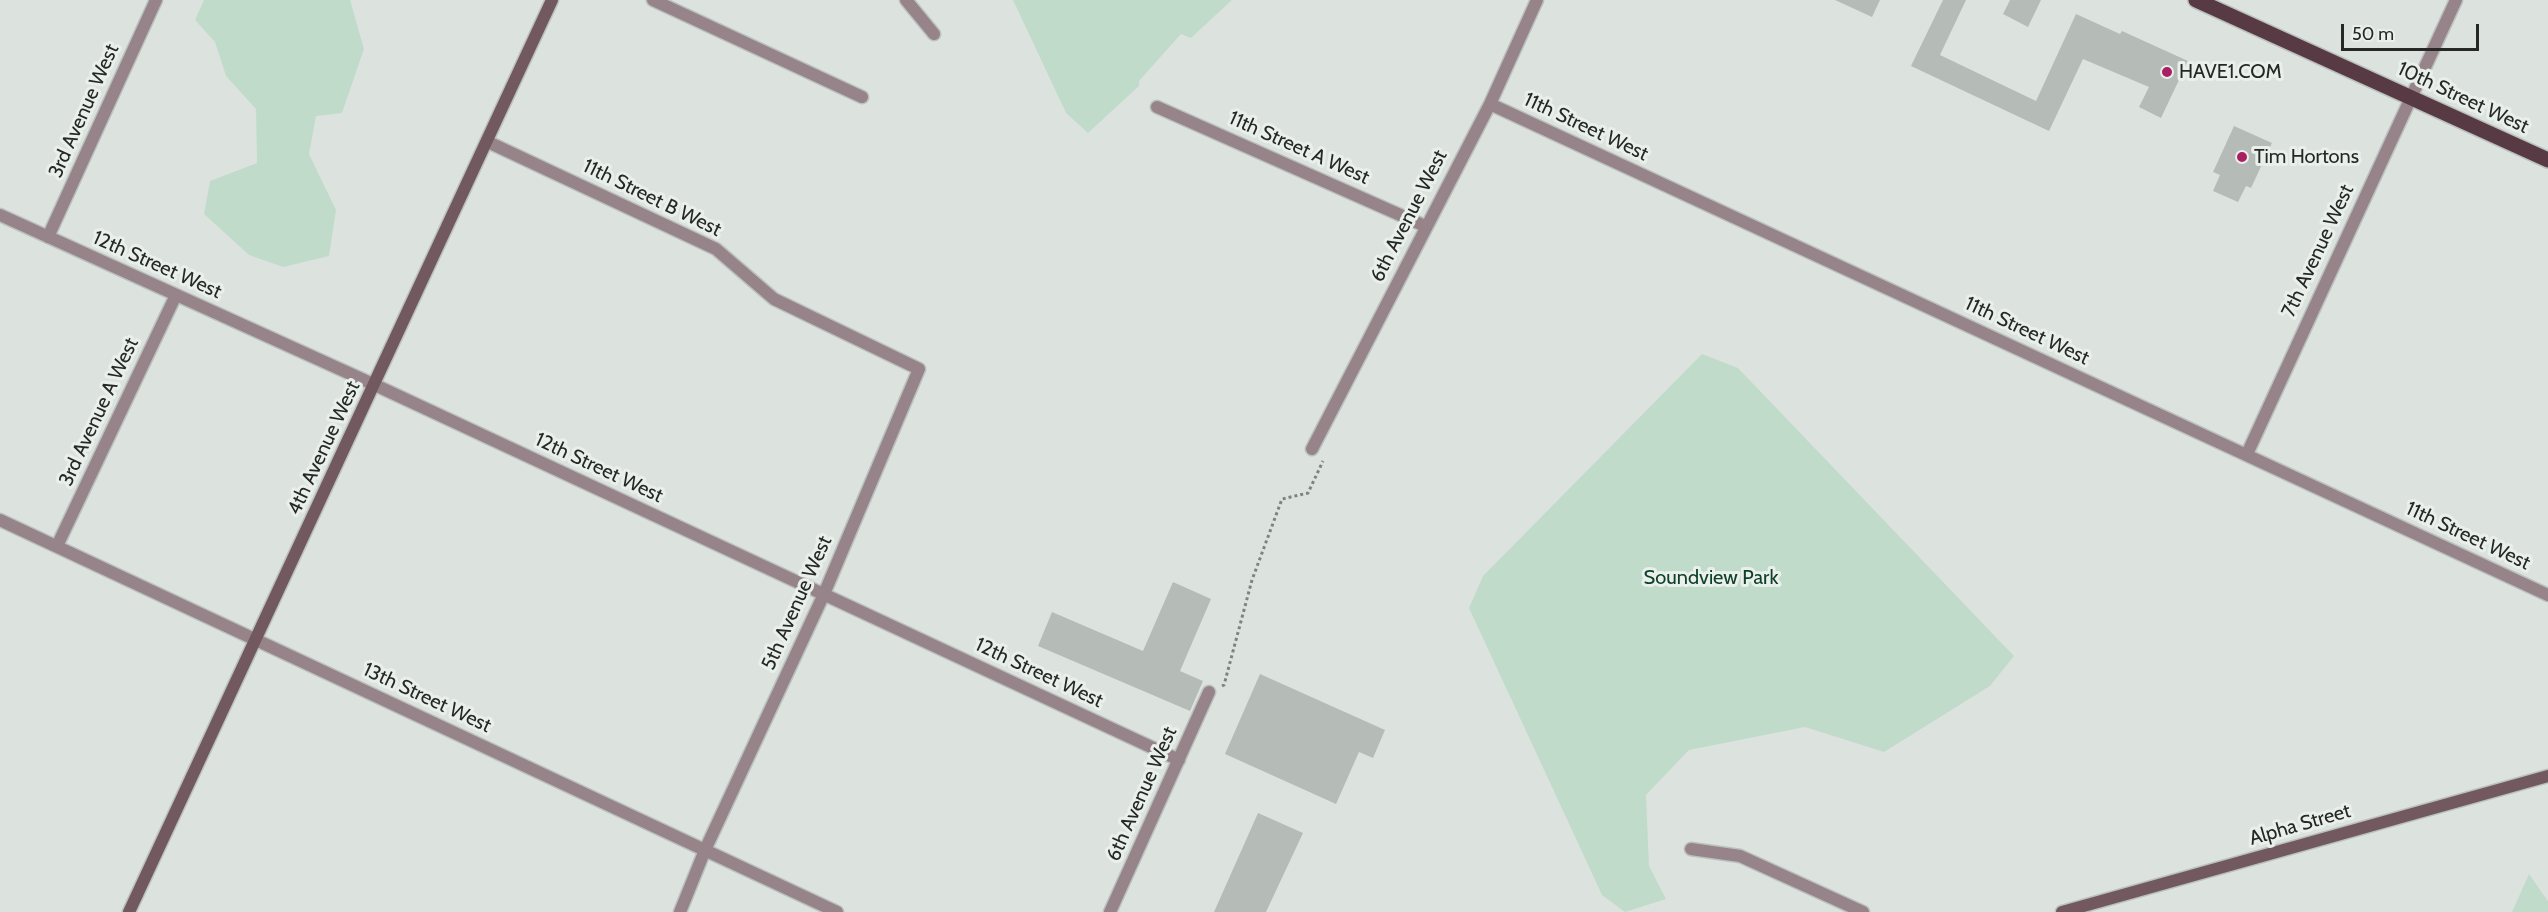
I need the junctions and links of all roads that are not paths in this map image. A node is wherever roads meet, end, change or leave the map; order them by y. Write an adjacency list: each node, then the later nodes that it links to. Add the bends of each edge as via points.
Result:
1 (156, 0): 17 (street, 3rd Avenue West)
2 (552, 0): 13 (street, 4th Avenue West)
3 (653, 0): 10 (street)
4 (906, 0): 8 (street)
5 (1537, 0): 11 (street, 6th Avenue West)
6 (2196, 0): 9 (main road, 10th Street West)
7 (2456, 0): 9 (street, 7th Avenue West)
8 (934, 34)
9 (2410, 96): 14 (main road, 10th Street West); 22 (street, 7th Avenue West)
10 (862, 97)
11 (1490, 104): 16 (street, 6th Avenue West); 22 (street, 11th Street West)
12 (1157, 107): 16 (street, 11th Street A West)
13 (488, 142): 19 (street, 11th Street B West, via 716,249 774,299); 20 (street, 4th Avenue West)
14 (2548, 160)
15 (0, 215): 17 (street, 12th Street West)
16 (1425, 226): 21 (street, 6th Avenue West)
17 (48, 237): 18 (street, 12th Street West)
18 (176, 295): 20 (street, 12th Street West); 24 (street, 3rd Avenue A West)
19 (919, 369): 25 (street, 5th Avenue West)
20 (375, 385): 25 (street, 12th Street West); 27 (street, 4th Avenue West)
21 (1312, 449)
22 (2247, 454): 26 (street, 11th Street West)
23 (0, 520): 24 (street, 13th Street West)
24 (57, 546): 27 (street, 13th Street West)
25 (824, 594): 29 (street, 12th Street West); 32 (street, 5th Avenue West)
26 (2548, 595)
27 (256, 639): 32 (street, 13th Street West); 33 (street, 4th Avenue West)
28 (1209, 692): 29 (street, 6th Avenue West)
29 (1179, 760): 36 (street, 6th Avenue West)
30 (2548, 776): 38 (street, Alpha Street)
31 (1690, 849): 37 (street, via 1740,856)
32 (705, 850): 34 (street, 5th Avenue West); 35 (street, 13th Street West)
33 (129, 912)
34 (680, 912)
35 (837, 912)
36 (1110, 912)
37 (1863, 912)
38 (2062, 912)

